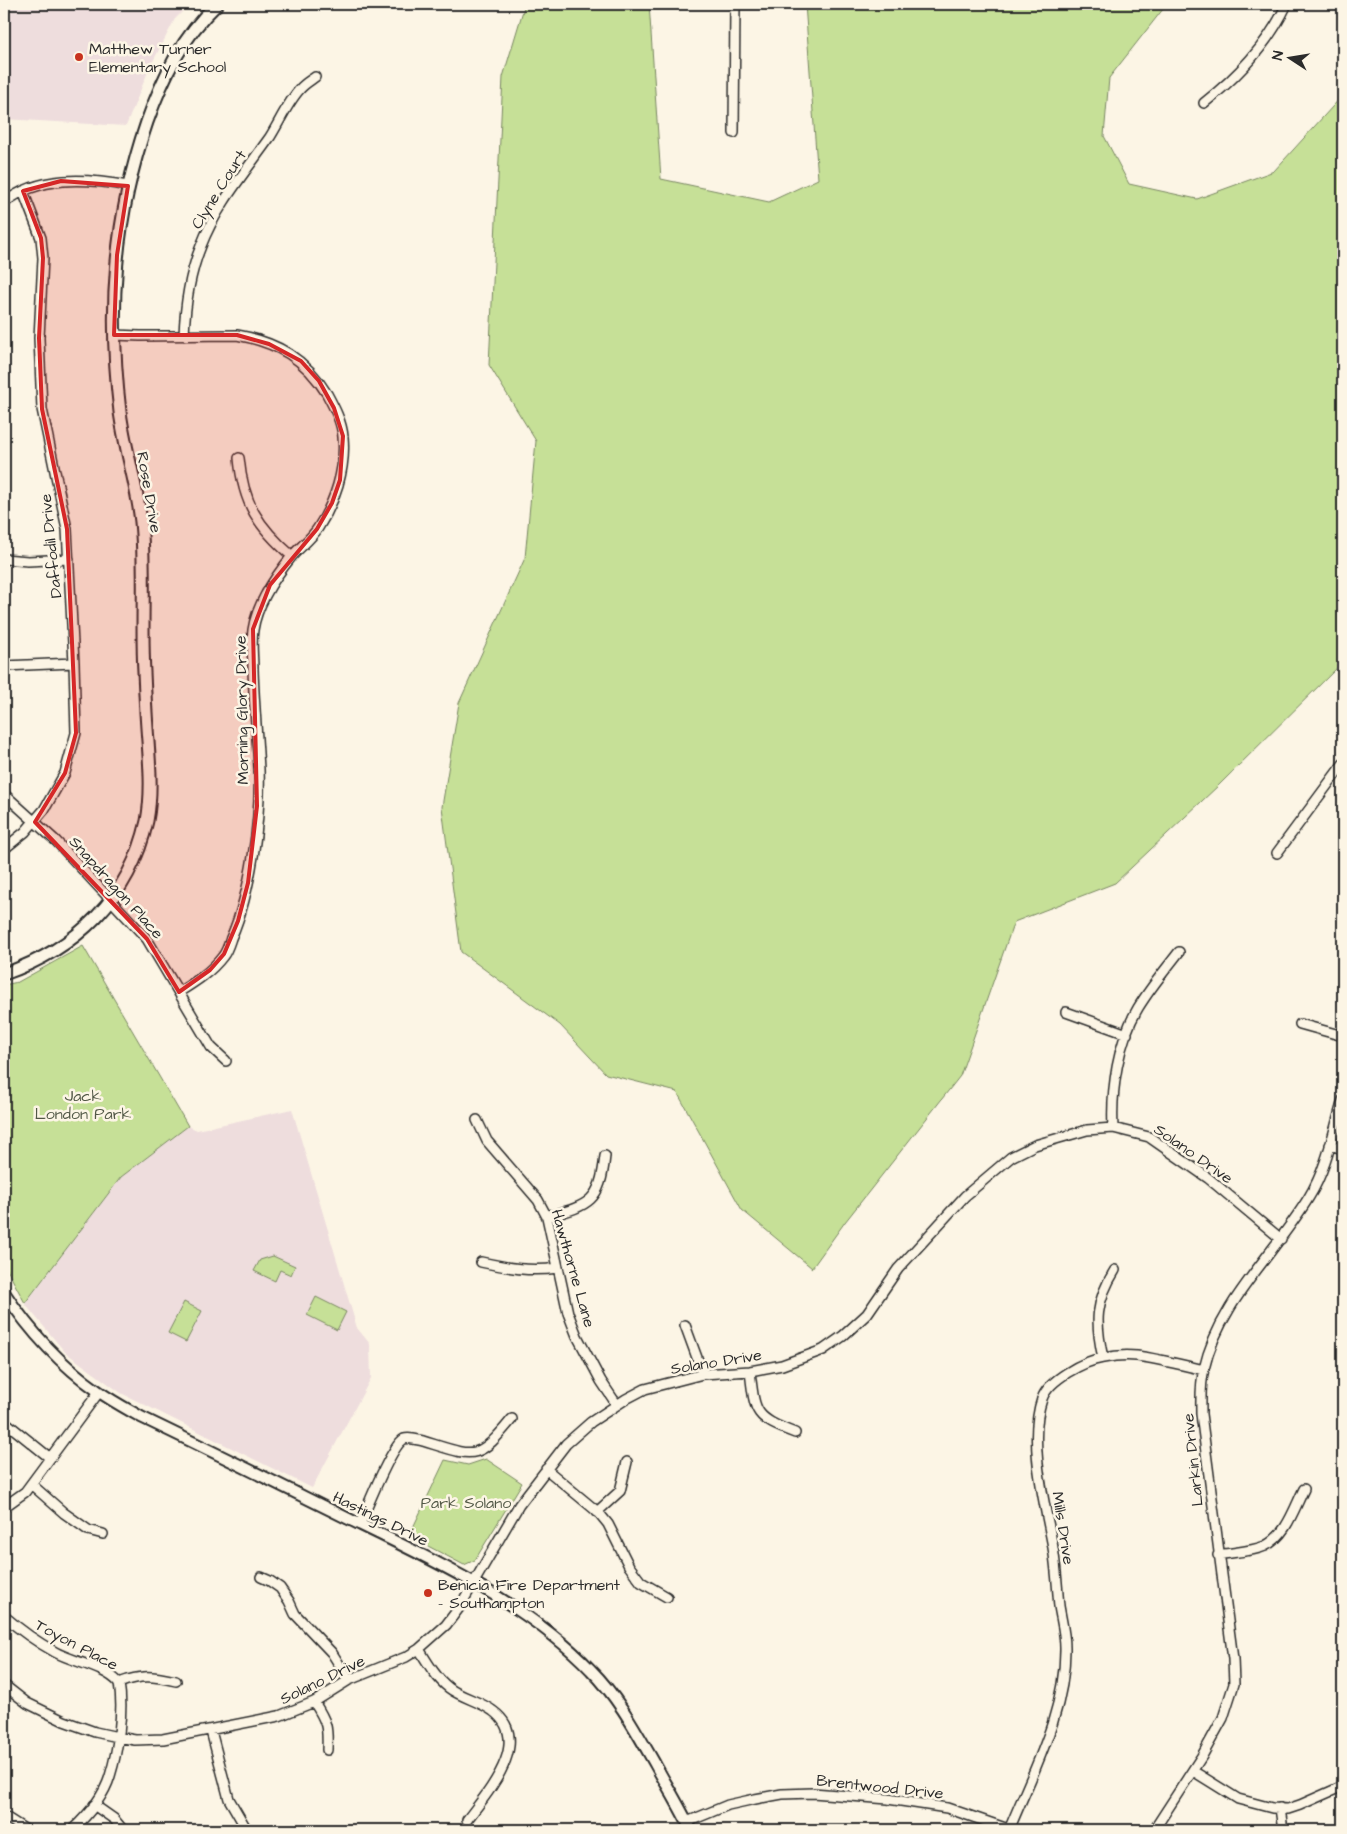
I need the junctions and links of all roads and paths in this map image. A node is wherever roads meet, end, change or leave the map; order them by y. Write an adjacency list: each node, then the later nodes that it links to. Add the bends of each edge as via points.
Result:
1 (735, 4): 6 (street)
2 (1287, 4): 5 (street, via 1268,36 1229,82)
3 (212, 5): 7 (main road, Rose Drive, via 166,74)
4 (315, 77): 11 (street, Clyne Court, via 300,88 208,230 193,272)
5 (1204, 103)
6 (734, 133)
7 (128, 186): 8 (street, via 79,180 44,183); 10 (main road, Rose Drive, via 117,255)
8 (22, 192): 9 (street); 15 (street, Daffodil Drive, via 40,238 43,258 39,338 42,409 62,500)
9 (4, 203)
10 (114, 335): 11 (street, Morning Glory Drive); 23 (main road, Rose Drive, via 124,437 142,533 142,648 151,794 138,850)
11 (184, 336): 13 (street, Morning Glory Drive, via 237,335 289,354 319,381 334,408 343,436 340,480 318,529)
12 (239, 458): 13 (street, via 246,498 255,515)
13 (292, 556): 26 (street, Morning Glory Drive, via 270,586 253,629 253,694 259,770 248,883 238,921 224,954 210,970)
14 (4, 559): 15 (street)
15 (69, 559): 16 (street, Daffodil Drive)
16 (74, 663): 17 (street); 20 (street, Daffodil Drive, via 76,733 73,750 66,773)
17 (4, 666)
18 (1343, 764): 22 (street)
19 (4, 794): 20 (street, Snapdragon Place)
20 (35, 822): 21 (street, Daffodil Drive); 23 (street, Snapdragon Place)
21 (4, 849)
22 (1277, 853)
23 (111, 900): 25 (main road, Rose Drive, via 92,923 64,945 43,958); 26 (street, Snapdragon Place, via 147,939)
24 (1179, 952): 29 (street, via 1138,1009)
25 (4, 974)
26 (178, 992): 31 (street, Snapdragon Place, via 211,1047)
27 (1066, 1012): 29 (street)
28 (1300, 1024): 30 (street)
29 (1127, 1034): 34 (street, via 1115,1086)
30 (1343, 1036)
31 (226, 1061)
32 (1343, 1100): 35 (street, Larkin Drive)
33 (477, 1120): 38 (street, Hawthorne Lane, via 487,1141 538,1200)
34 (1113, 1128): 39 (street, Solano Drive, via 1149,1137 1168,1149); 47 (street, Solano Drive, via 1087,1130 1035,1145 1011,1158 965,1196 931,1232 898,1269 867,1314 843,1336 806,1358)
35 (1330, 1145): 36 (street); 39 (street, Larkin Drive, via 1320,1178)
36 (1343, 1149)
37 (605, 1156): 38 (street, via 603,1175 595,1196 575,1210)
38 (547, 1217): 41 (street, Hawthorne Lane)
39 (1281, 1239): 46 (street, Larkin Drive, via 1229,1310)
40 (481, 1262): 41 (street, via 538,1271)
41 (558, 1268): 50 (street, Hawthorne Lane, via 577,1336)
42 (1115, 1270): 45 (street, via 1104,1288 1099,1306 1097,1332)
43 (4, 1292): 49 (street, Hastings Drive, via 48,1348)
44 (685, 1325): 48 (street)
45 (1103, 1358): 46 (street, Mills Drive, via 1136,1356); 88 (street, Mills Drive, via 1065,1374 1047,1390 1042,1397 1038,1417 1038,1455 1065,1645 1064,1676 1048,1736)
46 (1204, 1370): 63 (street, Larkin Drive, via 1201,1414)
47 (750, 1372): 48 (street, Solano Drive); 53 (street, via 754,1404 761,1415 770,1423)
48 (703, 1374): 50 (street, Solano Drive, via 645,1389)
49 (99, 1392): 54 (street); 61 (street, Hastings Drive, via 141,1417)
50 (617, 1405): 56 (street, Solano Drive, via 566,1444)
51 (512, 1419): 61 (street, via 493,1442 476,1452 466,1453 414,1438 405,1439 394,1449)
52 (4, 1422): 54 (street)
53 (795, 1433)
54 (50, 1458): 57 (street)
55 (627, 1462): 60 (street, via 620,1491)
56 (546, 1470): 60 (street); 65 (street, Solano Drive, via 519,1505)
57 (31, 1484): 59 (street); 62 (street, via 88,1530)
58 (1304, 1489): 63 (street, via 1283,1531 1274,1540 1252,1550)
59 (4, 1507)
60 (597, 1512): 66 (street, via 608,1524 629,1566 641,1582)
61 (360, 1524): 65 (street, Hastings Drive)
62 (103, 1534)
63 (1218, 1554): 77 (street, Larkin Drive, via 1234,1684 1223,1718)
64 (260, 1577): 70 (street, via 280,1588 296,1614 332,1653)
65 (474, 1582): 68 (street, Solano Drive, via 446,1625); 83 (street, Hastings Drive, via 548,1632 591,1669 615,1698)
66 (667, 1597)
67 (4, 1616): 71 (street, Toyon Place, via 48,1648 107,1674)
68 (419, 1649): 70 (street, Solano Drive); 82 (street, via 449,1688 492,1710 508,1733 506,1761)
69 (176, 1680): 71 (street, via 150,1675)
70 (349, 1680): 73 (street, Solano Drive)
71 (119, 1683): 75 (street, Toyon Place)
72 (4, 1685): 75 (street, Solano Drive, via 27,1703 64,1721)
73 (314, 1702): 74 (street, Solano Drive, via 279,1716); 76 (street, via 328,1730)
74 (210, 1731): 75 (street, Solano Drive, via 163,1739); 87 (street, via 229,1799)
75 (118, 1737): 79 (street, Toyon Place, via 110,1777)
76 (327, 1750)
77 (1193, 1771): 80 (street, via 1238,1799); 89 (street, Larkin Drive)
78 (1343, 1786): 80 (street, via 1300,1805)
79 (94, 1806): 85 (street, Toyon Place); 86 (street, via 114,1819)
80 (1280, 1808): 90 (street)
81 (4, 1816): 84 (street)
82 (467, 1820)
83 (689, 1826): 88 (street, Brentwood Drive, via 728,1805 782,1794 813,1793 947,1808)
84 (26, 1830)
85 (72, 1830)
86 (123, 1830)
87 (247, 1830)
88 (1010, 1830)
89 (1154, 1830)
90 (1283, 1830)

